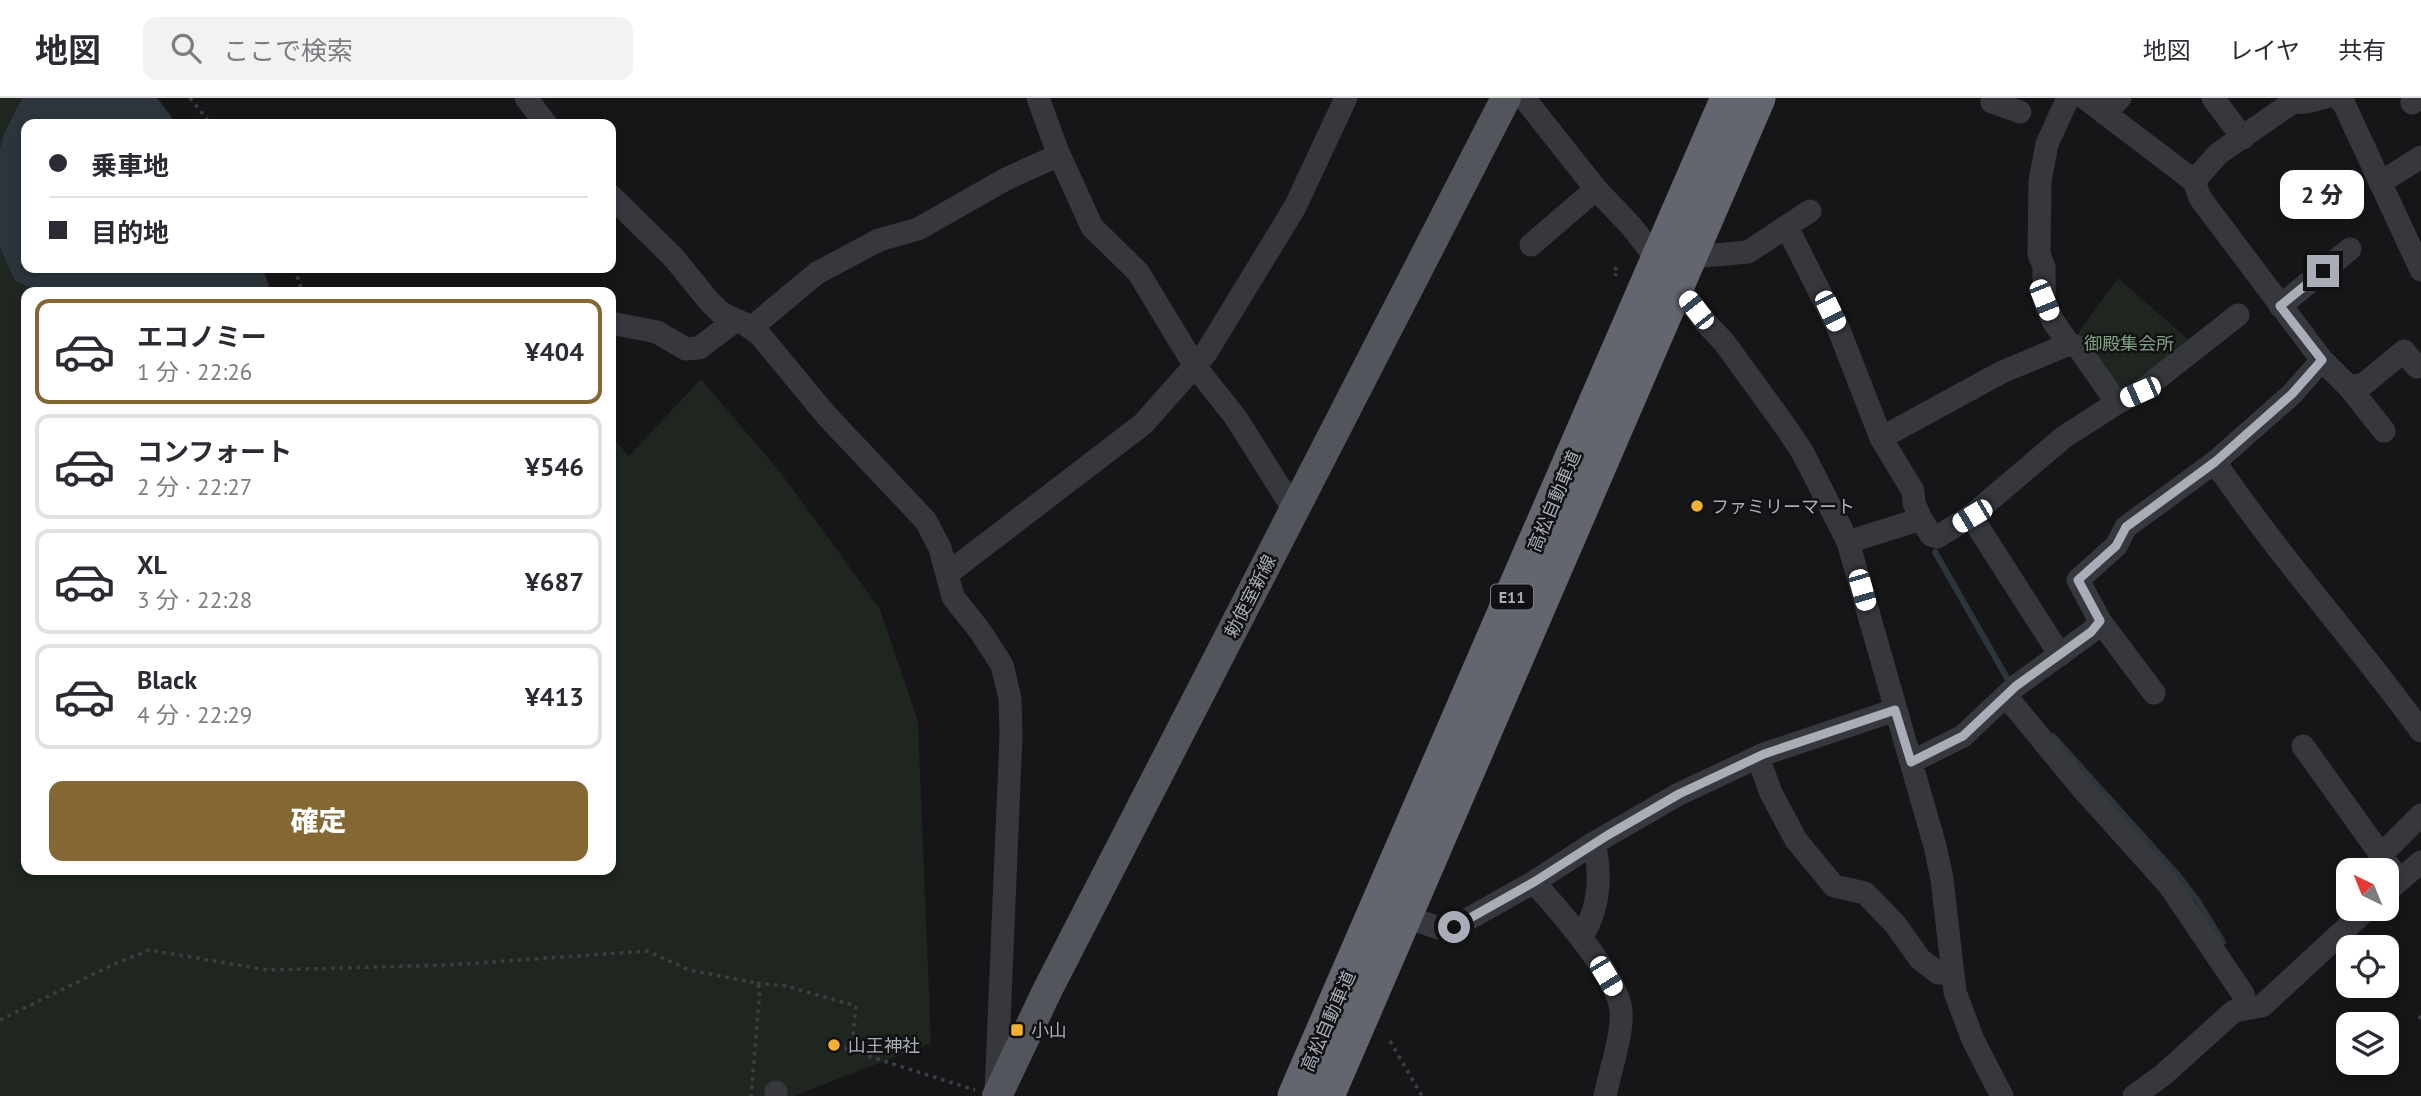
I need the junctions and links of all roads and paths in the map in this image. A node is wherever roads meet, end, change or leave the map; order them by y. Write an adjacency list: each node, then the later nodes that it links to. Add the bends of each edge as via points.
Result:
1 (190, 98): 18 (path)
2 (526, 98): 19 (street)
3 (1038, 98): 21 (street)
4 (1346, 98): 43 (street, via 1295,207)
5 (1506, 98): 49 (main road, 勅使室新線)
6 (1524, 98): 25 (street)
7 (1728, 98): 81 (highway, 高松自動車道 / E11, bridge)
8 (1758, 98): 82 (highway, 高松自動車道 / E11, bridge)
9 (1994, 98): 17 (street, via 1992,102)
10 (2068, 98): 40 (street, via 2047,144 2040,181 2039,254 2044,267 2044,300 2053,321)
11 (2084, 98): 16 (street)
12 (2213, 98): 20 (street)
13 (2323, 98): 15 (street)
14 (2337, 98): 24 (street, via 2344,104)
15 (2291, 100): 20 (street)
16 (2112, 106): 23 (street)
17 (2020, 112)
18 (207, 119)
19 (542, 119)
20 (2243, 138): 23 (street, via 2218,154)
21 (1059, 155): 39 (street, via 918,229 879,240 817,274); 43 (street, via 1092,227 1138,272)
22 (2421, 157): 24 (street)
23 (2194, 181): 36 (street, via 2200,198)
24 (2380, 183): 28 (street)
25 (1596, 189): 30 (street); 52 (street, via 1632,227 1786,426)
26 (616, 201): 39 (street, via 721,313)
27 (1811, 211): 29 (street)
28 (2411, 221): 34 (street)
29 (1787, 227): 32 (street, via 1748,252); 47 (street, via 1839,330)
30 (1531, 245)
31 (2350, 249): 36 (street)
32 (1703, 256)
33 (1614, 268): 35 (path, via 1618,270)
34 (2421, 270)
35 (1615, 276)
36 (2280, 306): 41 (street)
37 (2238, 315): 45 (street, via 2140,392)
38 (616, 323): 39 (street, via 657,332 686,349 699,348)
39 (744, 324): 53 (street, via 760,335 826,415 926,521)
40 (2074, 346): 45 (street); 47 (street, via 2002,372)
41 (2322, 360): 44 (street); 48 (street, via 2292,394)
42 (2421, 364): 44 (street, via 2417,366 2404,351 2364,384)
43 (1195, 366): 49 (street, via 1236,418); 53 (street, via 1143,424)
44 (2349, 387): 46 (street)
45 (2117, 402): 50 (street, via 2064,437)
46 (2384, 431)
47 (1881, 438): 51 (street, via 1913,491)
48 (2215, 462): 54 (street, via 2126,527 2116,546 2078,580); 59 (street, via 2247,510)
49 (1294, 510): 80 (main road, 勅使室新線)
50 (1972, 516): 51 (street, via 1937,537); 55 (street)
51 (1921, 519): 52 (street)
52 (1848, 541): 58 (street)
53 (947, 574): 80 (street, via 953,597 1002,664 1010,698)
54 (2100, 621): 55 (street); 57 (street)
55 (2060, 655): 56 (street)
56 (2011, 691): 62 (street, via 1963,736); 75 (street, via 2081,787 2169,886 2243,994)
57 (2154, 693)
58 (1895, 710): 61 (street); 62 (street)
59 (2421, 730)
60 (2302, 746): 65 (street)
61 (1758, 757): 64 (street, via 1679,794); 73 (street, via 1796,840 1834,886 1865,893 1895,924 1920,960 1938,973)
62 (1911, 762): 73 (street, via 1942,879)
63 (2421, 815): 65 (street)
64 (1594, 843): 69 (street); 72 (street, via 1598,887)
65 (2381, 855): 66 (street)
66 (2382, 858)
67 (2421, 862): 68 (street)
68 (2399, 880)
69 (1534, 882): 70 (street, via 1454,927 1439,928); 72 (street)
70 (1415, 920)
71 (2354, 921): 75 (street, via 2262,1006)
72 (1581, 938): 84 (street, via 1622,1009)
73 (1953, 973): 85 (street, via 1961,1012)
74 (757, 983): 76 (path, via 689,970 648,951 449,965 267,970 149,950); 78 (path, via 786,986 856,1006 846,1049); 79 (path)
75 (2246, 1009): 86 (street, via 2234,1011)
76 (0, 1020)
77 (1390, 1041): 83 (path)
78 (956, 1083)
79 (751, 1096)
80 (997, 1096)
81 (1295, 1096)
82 (1327, 1096)
83 (1422, 1096)
84 (1605, 1096)
85 (2002, 1096)
86 (2134, 1096)

